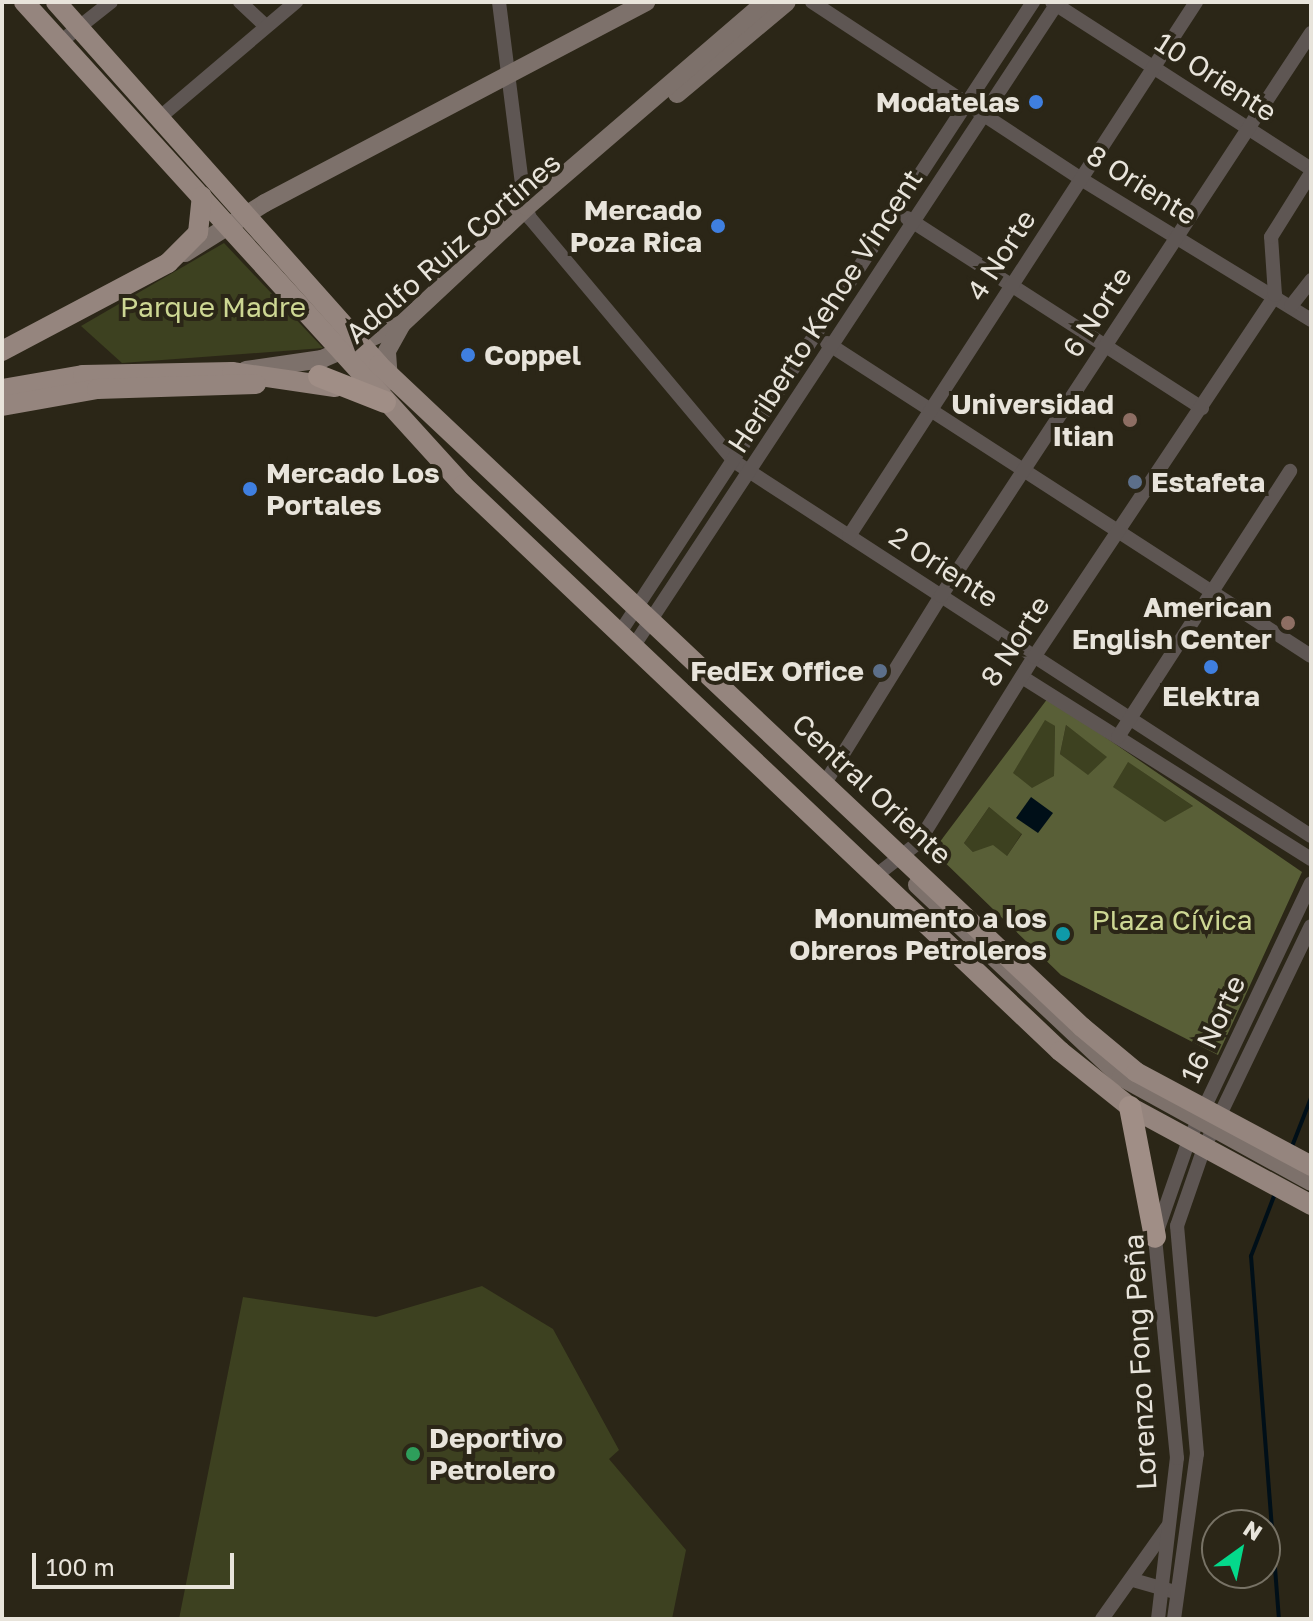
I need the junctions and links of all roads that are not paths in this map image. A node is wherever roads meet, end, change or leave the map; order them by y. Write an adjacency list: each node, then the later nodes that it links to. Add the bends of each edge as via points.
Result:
1 (24, 2): 19 (main road)
2 (36, 2): 34 (main road, via 200,190 198,233)
3 (56, 2): 17 (main road)
4 (111, 2): 17 (street)
5 (240, 2): 16 (street)
6 (296, 2): 16 (street)
7 (499, 2): 20 (street)
8 (628, 2): 20 (main road)
9 (646, 2): 34 (main road, via 265,203)
10 (765, 2): 40 (main road, via 527,207)
11 (787, 2): 30 (main road, Adolfo Ruiz Cortines)
12 (812, 2): 22 (street, 8 Oriente)
13 (1033, 2): 22 (street, Heriberto Kehoe Vincent)
14 (1196, 2): 21 (street, 4 Norte)
15 (1056, 3): 21 (street, 10 Oriente); 23 (street, Heriberto Kehoe Vincent)
16 (266, 26): 24 (street)
17 (80, 27): 19 (street); 24 (main road)
18 (1311, 33): 25 (street, 6 Norte)
19 (59, 43): 32 (main road)
20 (509, 63): 28 (main road); 30 (street)
21 (1154, 68): 25 (street, 10 Oriente); 27 (street, 4 Norte)
22 (967, 104): 23 (street, 8 Oriente); 29 (street, Heriberto Kehoe Vincent)
23 (984, 115): 27 (street, 8 Oriente); 31 (street, Heriberto Kehoe Vincent)
24 (159, 118): 28 (main road)
25 (1250, 131): 26 (street, 10 Oriente); 33 (street, 6 Norte)
26 (1311, 171): 37 (street, via 1271,237)
27 (1081, 179): 33 (street, 8 Oriente); 36 (street, 4 Norte)
28 (242, 212): 32 (main road); 46 (main road)
29 (897, 212): 31 (street); 41 (street, Heriberto Kehoe Vincent)
30 (530, 218): 46 (main road, Adolfo Ruiz Cortines); 54 (street, 2 Oriente)
31 (914, 223): 36 (street); 44 (street, Heriberto Kehoe Vincent)
32 (222, 225): 42 (main road); 46 (main road)
33 (1177, 238): 37 (street, 8 Oriente); 43 (street, 6 Norte)
34 (168, 263): 45 (main road)
35 (1311, 280): 38 (street)
36 (1013, 284): 43 (street); 52 (street, 4 Norte)
37 (1275, 295): 38 (street, 8 Oriente); 53 (street, 8 Norte)
38 (1291, 306): 39 (street, 8 Oriente)
39 (1311, 320)
40 (402, 324): 47 (main road, via 322,359); 83 (main road, via 386,361 397,393 1077,1039 1121,1077)
41 (817, 336): 44 (street); 54 (street, Heriberto Kehoe Vincent)
42 (2, 337)
43 (1107, 344): 53 (street); 55 (street, 6 Norte)
44 (833, 347): 52 (street); 57 (street, Heriberto Kehoe Vincent)
45 (2, 351)
46 (365, 370): 48 (main road, Adolfo Ruiz Cortines); 50 (main road); 62 (main road, Central Oriente)
47 (232, 372): 49 (main road, via 83,375); 83 (main road, via 327,384 383,408 416,432 1093,1071 1134,1101)
48 (319, 376): 50 (highway); 51 (main road, Adolfo Ruiz Cortines, via 246,385 97,389)
49 (2, 389)
50 (385, 402): 64 (main road, via 463,485)
51 (2, 406)
52 (930, 408): 55 (street); 59 (street, 4 Norte)
53 (1202, 408): 58 (street, 8 Norte)
54 (735, 462): 57 (street, 2 Oriente); 62 (street, Heriberto Kehoe Vincent)
55 (1026, 469): 58 (street); 61 (street, 6 Norte)
56 (1290, 471): 60 (street)
57 (751, 473): 59 (street, 2 Oriente); 62 (street, Heriberto Kehoe Vincent)
58 (1120, 530): 60 (street); 66 (street, 8 Norte)
59 (849, 536): 61 (street, 2 Oriente)
60 (1211, 593): 65 (street); 68 (street)
61 (941, 596): 66 (street, 2 Oriente); 70 (street, 6 Norte)
62 (644, 615): 64 (street, Heriberto Kehoe Vincent); 70 (main road, Central Oriente)
63 (1311, 637): 65 (street)
64 (626, 641): 74 (main road)
65 (1307, 653)
66 (1034, 657): 67 (street, 8 Norte); 68 (street, 2 Oriente)
67 (1022, 677): 69 (street); 73 (street, 8 Norte, via 918,843)
68 (1130, 717): 69 (street); 71 (street, 2 Oriente)
69 (1118, 737): 72 (street)
70 (825, 783): 73 (main road, Central Oriente)
71 (1311, 836)
72 (1310, 854)
73 (903, 856): 74 (street, 8 Norte); 80 (main road, Central Oriente, via 1082,1027 1136,1072)
74 (874, 877): 79 (main road, via 1060,1051)
75 (1311, 883): 77 (street, 16 Norte)
76 (1311, 926): 78 (street, 16 Norte)
77 (1272, 967): 78 (street); 80 (street, 16 Norte)
78 (1288, 974): 80 (street, 16 Norte)
79 (1130, 1107): 81 (main road); 84 (highway)
80 (1211, 1115): 81 (street, Lorenzo Fong Peña); 82 (main road, Central Oriente)
81 (1197, 1144): 83 (main road); 84 (street, Lorenzo Fong Peña); 85 (street, Lorenzo Fong Peña, via 1176,1248)
82 (1311, 1166)
83 (1308, 1196)
84 (1155, 1237): 86 (street, Lorenzo Fong Peña)
85 (1197, 1454): 86 (street); 89 (street, Lorenzo Fong Peña)
86 (1177, 1458): 87 (street, Lorenzo Fong Peña)
87 (1171, 1522): 88 (street); 89 (street, Lorenzo Fong Peña)
88 (1133, 1580): 89 (street); 90 (street)
89 (1170, 1590): 91 (street, Lorenzo Fong Peña); 92 (street, Lorenzo Fong Peña)
90 (1102, 1619)
91 (1158, 1619)
92 (1174, 1619)

